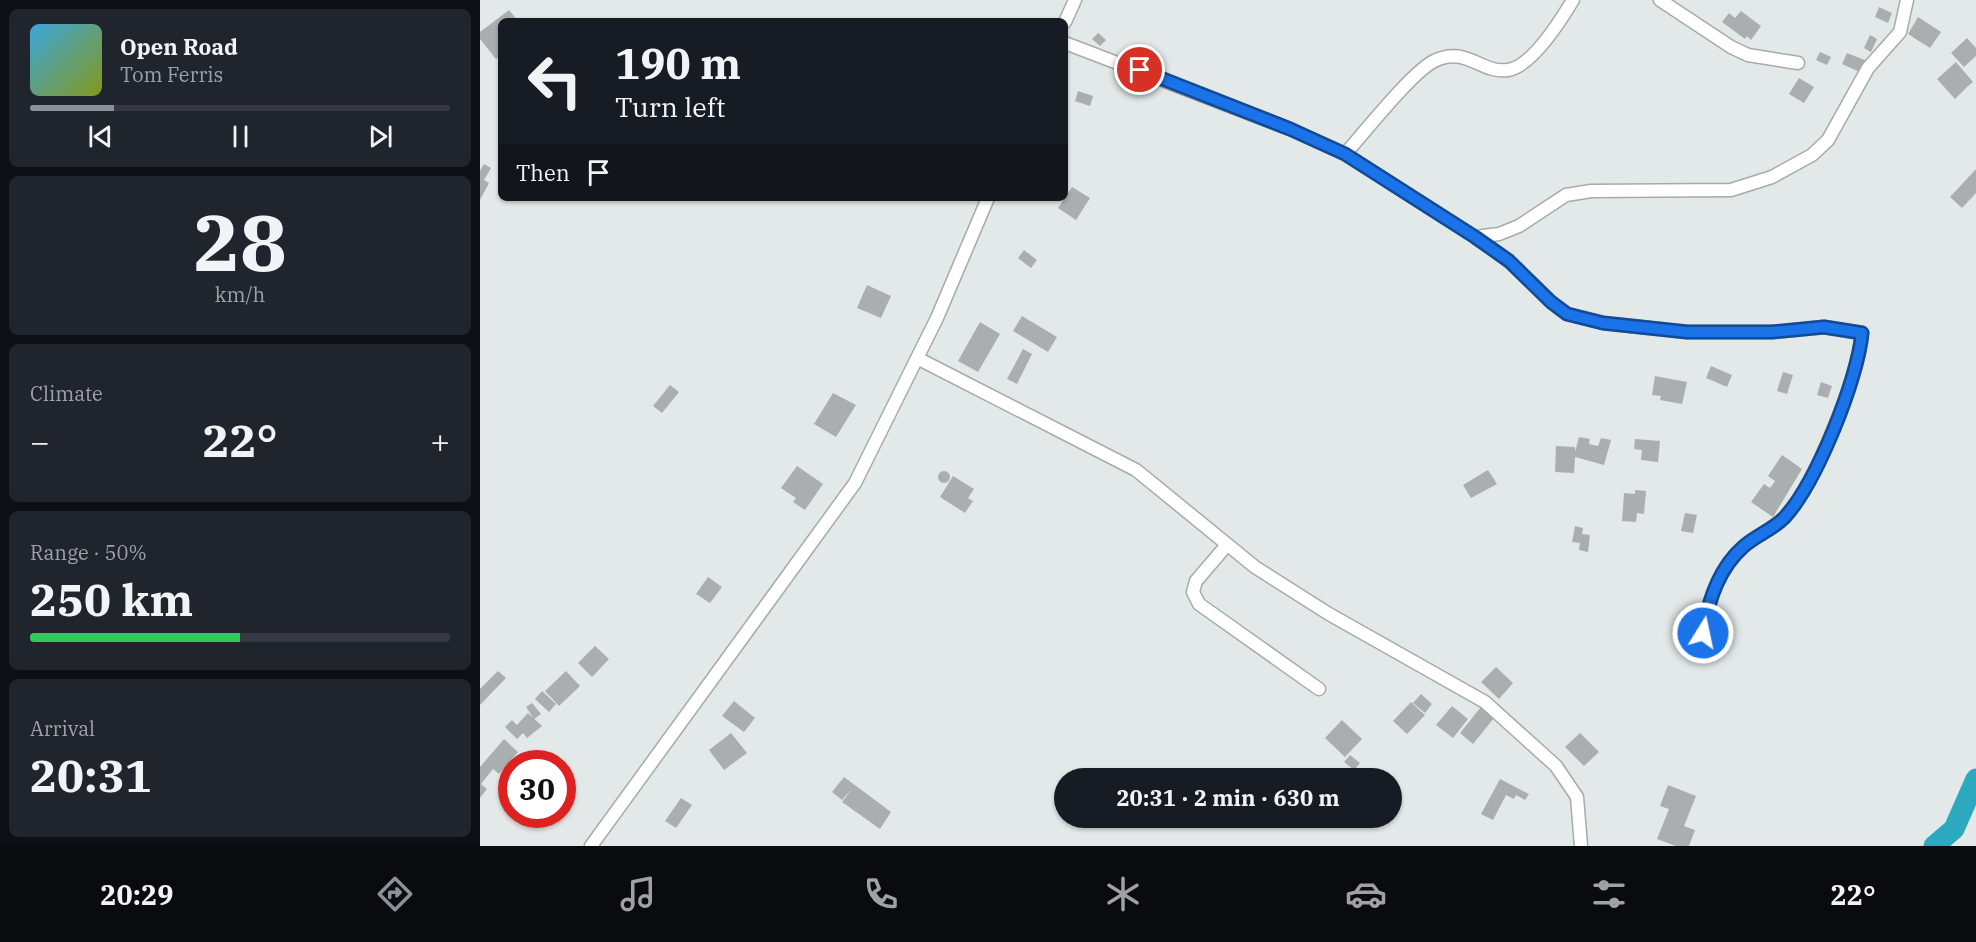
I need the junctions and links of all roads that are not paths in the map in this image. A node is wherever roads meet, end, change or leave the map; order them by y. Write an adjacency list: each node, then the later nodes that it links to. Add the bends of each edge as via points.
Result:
1 (1075, 0): 5 (street)
2 (1573, 0): 8 (street, via 1543,43 1525,62 1509,70 1452,54 1432,62)
3 (1660, 0): 7 (street, via 1748,55)
4 (1907, 0): 10 (street, via 1900,32 1868,68 1828,140 1812,155 1772,177 1731,190 1591,191 1566,195 1519,226)
5 (1067, 18)
6 (1068, 44): 8 (street, via 1159,76)
7 (1798, 63)
8 (1345, 154): 10 (street)
9 (987, 201): 11 (street)
10 (1475, 237): 13 (street, via 1509,261 1567,314 1603,323 1687,332 1772,332 1824,327 1862,333 1860,354 1810,478 1783,519 1743,547 1720,575 1708,603)
11 (917, 358): 12 (street, via 1136,470); 15 (street, via 855,483)
12 (1227, 546): 14 (street, via 1196,580 1193,592 1200,604); 16 (street, via 1329,614 1485,702 1556,766 1577,797)
13 (1703, 633)
14 (1319, 688)
15 (591, 846)
16 (1581, 846)

